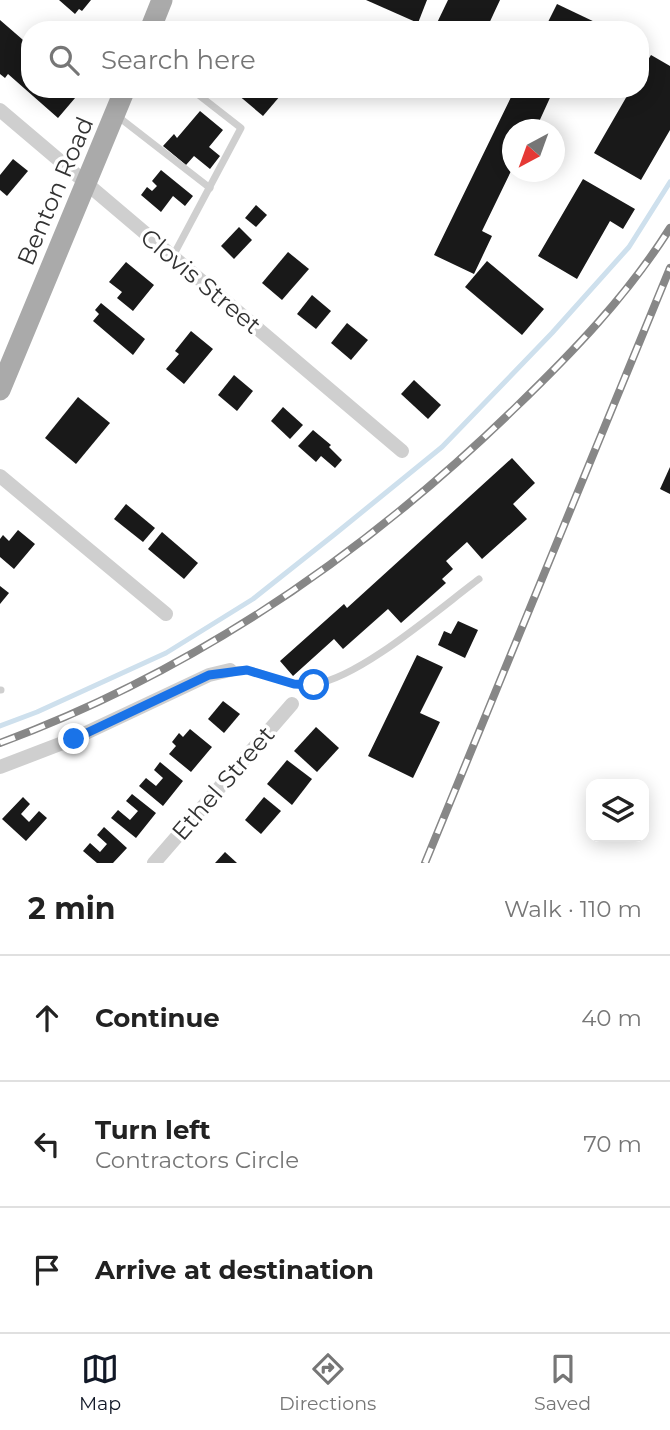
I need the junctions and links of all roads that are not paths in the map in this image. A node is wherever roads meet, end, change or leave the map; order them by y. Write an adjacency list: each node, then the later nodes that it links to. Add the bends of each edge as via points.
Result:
1 (162, 0): 2 (main road)
2 (154, 21)
3 (121, 98): 6 (main road, Benton Road)
4 (203, 98): 8 (lane, via 241,128)
5 (0, 110): 7 (street, Clovis Street)
6 (115, 114): 7 (main road, Benton Road); 8 (lane)
7 (86, 184): 9 (street, Clovis Street); 10 (main road, Benton Road)
8 (210, 188): 9 (lane)
9 (173, 257): 11 (street, Clovis Street)
10 (0, 390)
11 (402, 451)
12 (0, 476): 14 (street)
13 (479, 579): 15 (lane, via 404,635 334,679 294,684 247,670)
14 (166, 614)
15 (230, 670): 17 (street, via 209,675 74,739)
16 (292, 704): 18 (street, Ethel Street)
17 (0, 767)
18 (154, 863)

